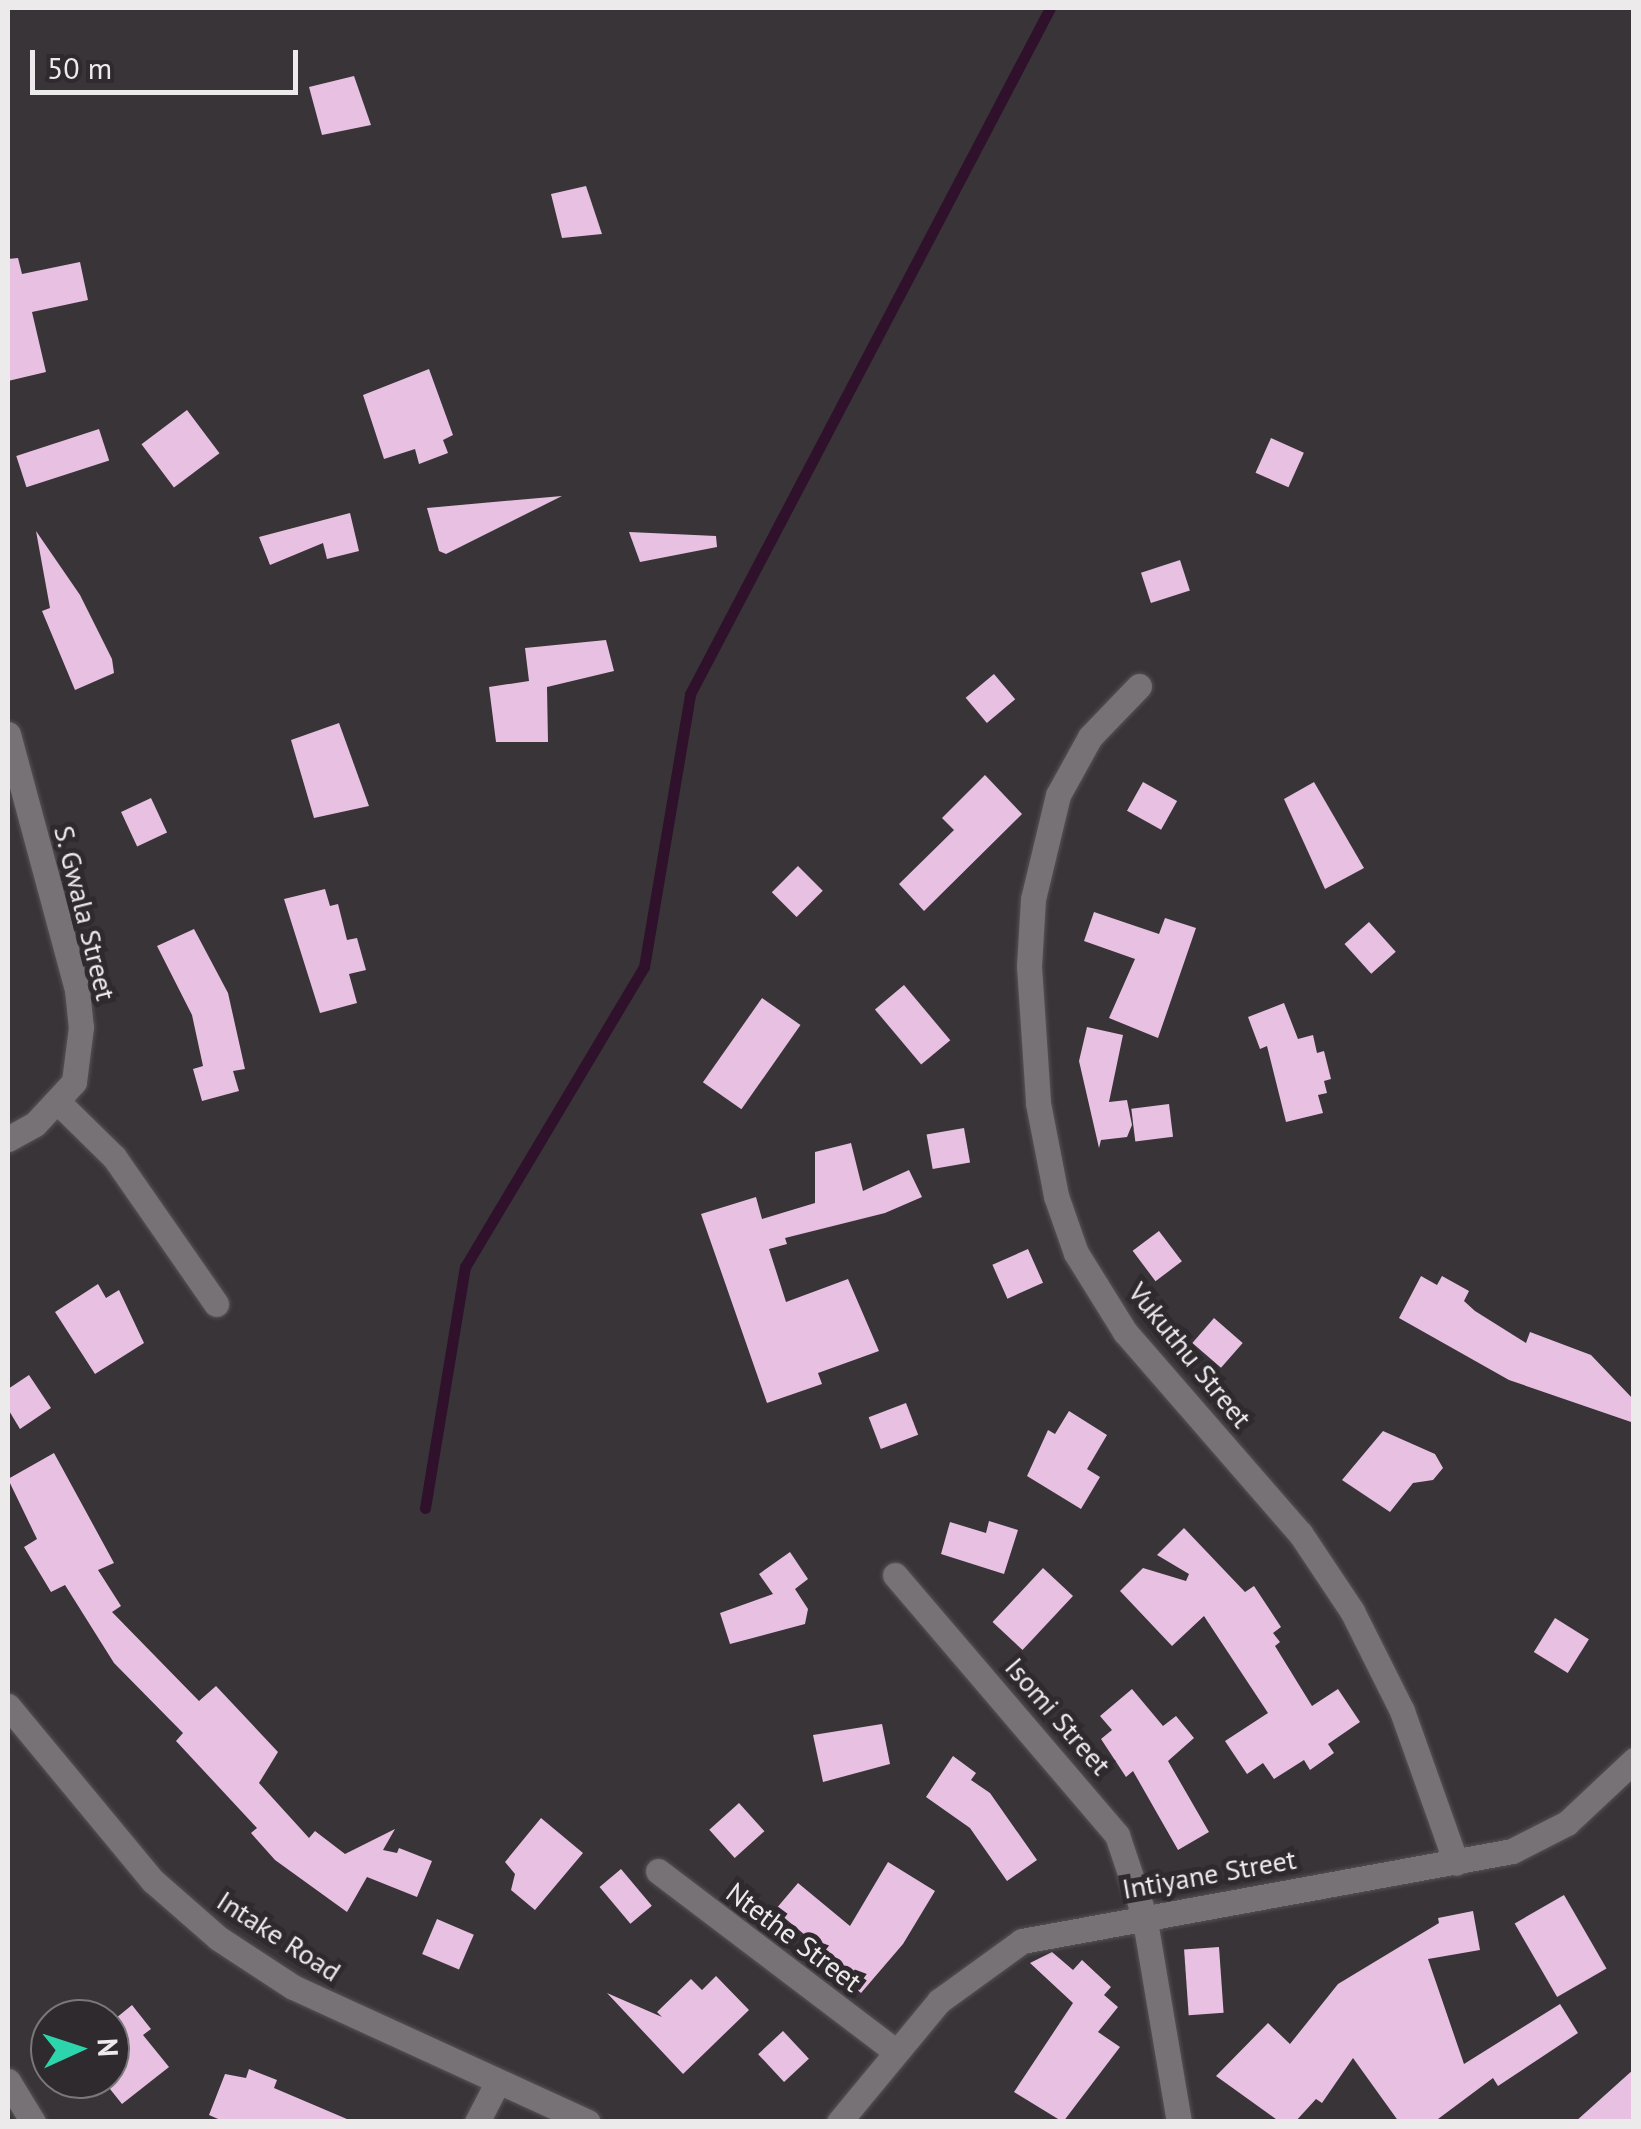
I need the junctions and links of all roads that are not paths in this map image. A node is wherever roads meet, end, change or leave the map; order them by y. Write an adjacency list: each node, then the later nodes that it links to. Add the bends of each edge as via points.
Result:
1 (1139, 686): 9 (street, Vukuthu Street, via 1090,736 1058,795 1034,900 1028,966 1037,1084 1056,1196 1076,1253 1124,1332 1300,1533 1352,1611 1402,1711)
2 (8, 734): 3 (street, S. Gwala Street, via 77,990 79,1061)
3 (59, 1103): 4 (street); 5 (street, via 114,1157)
4 (8, 1139)
5 (216, 1304)
6 (895, 1576): 11 (street, Isomi Street, via 1117,1835)
7 (8, 1706): 14 (street, Intake Road, via 152,1881 218,1938 293,1987)
8 (1634, 1760): 9 (street, Intiyane Street, via 1567,1823 1512,1851)
9 (1456, 1863): 11 (street, Intiyane Street)
10 (658, 1871): 12 (street, Ntethe Street)
11 (1144, 1916): 12 (street, Intiyane Street, via 1022,1941 980,1966); 19 (street, Isomi Street)
12 (894, 2050): 18 (street, Intiyane Street)
13 (8, 2081): 15 (street)
14 (496, 2085): 16 (street); 17 (street, Intake Road)
15 (32, 2122)
16 (478, 2122)
17 (588, 2122)
18 (839, 2122)
19 (1179, 2122)

